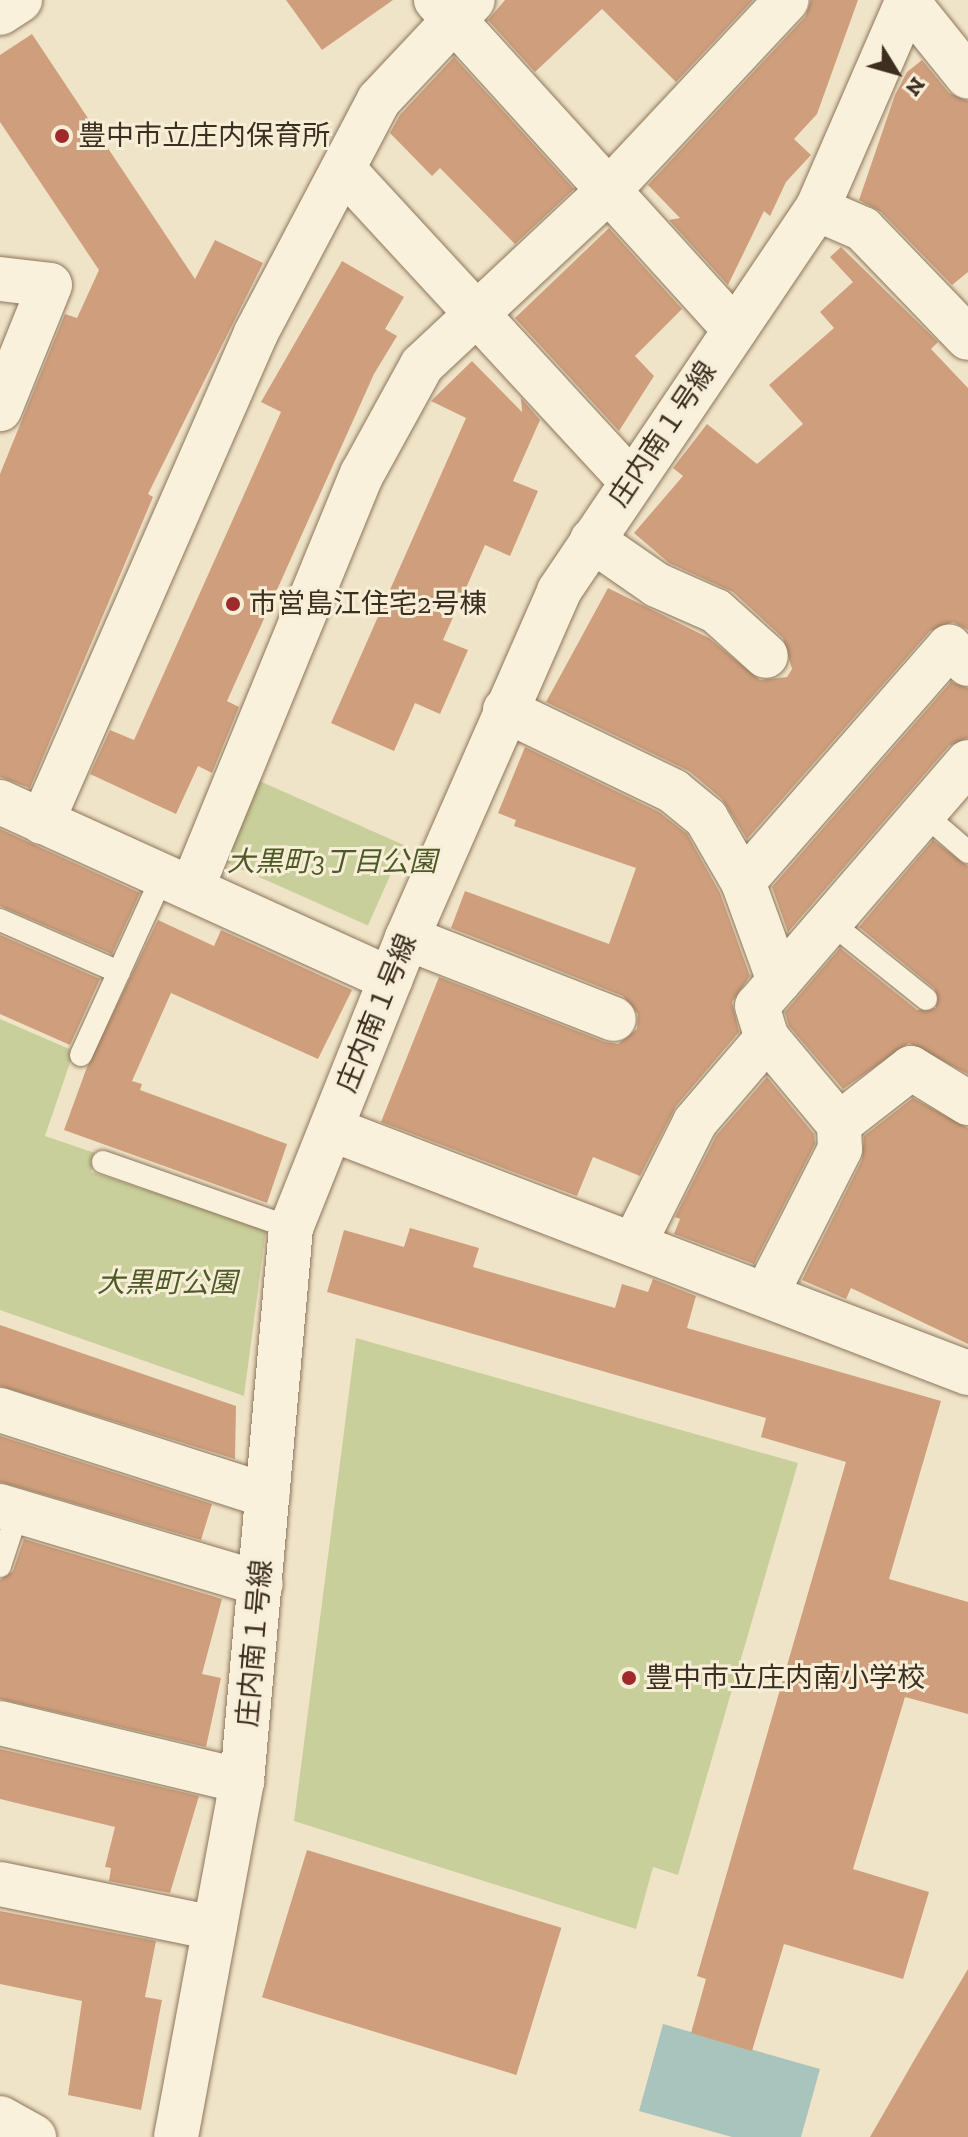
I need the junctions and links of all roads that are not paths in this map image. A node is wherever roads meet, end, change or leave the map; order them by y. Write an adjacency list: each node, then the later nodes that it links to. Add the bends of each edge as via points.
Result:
1 (20, 0): 5 (street)
2 (787, 0): 8 (street)
3 (907, 0): 6 (street); 9 (street, 庄内南１号線)
4 (453, 7): 7 (street, via 379,100); 8 (street)
5 (0, 13)
6 (968, 77)
7 (343, 169): 11 (street); 23 (street, via 256,333)
8 (609, 190): 11 (street); 12 (street)
9 (817, 209): 12 (street, 庄内南１号線); 13 (street, via 863,229)
10 (0, 279): 14 (street, via 50,285)
11 (477, 318): 15 (street); 25 (street, via 422,365 362,474)
12 (735, 330): 15 (street, 庄内南１号線)
13 (968, 338)
14 (0, 409)
15 (631, 481): 16 (street, 庄内南１号線)
16 (592, 540): 17 (street, via 657,585 716,611); 19 (street, 庄内南１号線, via 559,591)
17 (766, 656)
18 (968, 664): 26 (street, via 949,647)
19 (505, 710): 26 (street, via 673,791 706,818); 29 (street, 庄内南１号線)
20 (968, 762): 22 (street)
21 (0, 802): 23 (street)
22 (924, 814): 24 (lane); 28 (street)
23 (42, 822): 25 (street)
24 (968, 852)
25 (177, 882): 30 (lane); 31 (street)
26 (743, 882): 32 (street)
27 (0, 920): 30 (lane)
28 (830, 922): 32 (street); 33 (lane)
29 (407, 938): 31 (street, 庄内南１号線); 34 (street)
30 (119, 972): 36 (lane)
31 (391, 979): 39 (street, 庄内南１号線)
32 (779, 981): 35 (street, via 757,1006)
33 (926, 999)
34 (614, 1019)
35 (767, 1038): 38 (street); 42 (street, via 695,1122)
36 (81, 1055)
37 (968, 1103): 38 (street, via 911,1068)
38 (839, 1124): 43 (street, via 840,1149)
39 (331, 1129): 41 (street, 庄内南１号線); 42 (street)
40 (103, 1162): 41 (lane)
41 (291, 1228): 46 (street, 庄内南１号線)
42 (634, 1244): 43 (street)
43 (767, 1293): 44 (street)
44 (968, 1373)
45 (0, 1410): 46 (street)
46 (268, 1496): 49 (street, 庄内南１号線)
47 (9, 1509): 48 (lane); 49 (street)
48 (0, 1566)
49 (261, 1584): 51 (street, 庄内南１号線)
50 (0, 1723): 51 (street)
51 (242, 1781): 53 (street, 庄内南１号線)
52 (0, 1884): 53 (street)
53 (215, 1928): 56 (street, 庄内南１号線)
54 (0, 2118): 55 (street)
55 (34, 2137)
56 (176, 2137)

